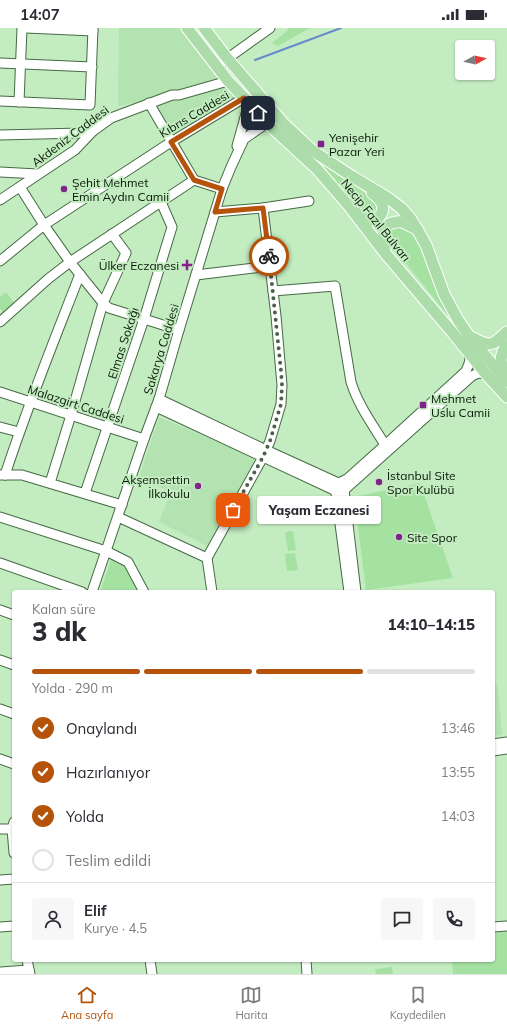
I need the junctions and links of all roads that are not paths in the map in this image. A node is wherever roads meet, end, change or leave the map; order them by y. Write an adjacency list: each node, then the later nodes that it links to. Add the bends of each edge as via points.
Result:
1 (22, 28): 9 (street)
2 (26, 28): 6 (street)
3 (187, 28): 10 (main road, Necip Fazıl Bulvarı)
4 (204, 28): 7 (main road, Necip Fazıl Bulvarı)
5 (270, 28): 7 (street)
6 (93, 29): 11 (street)
7 (227, 58): 10 (street); 25 (main road, Necip Fazıl Bulvarı, via 284,124 313,151)
8 (0, 63): 9 (street)
9 (20, 64): 11 (street); 15 (street)
10 (217, 66): 12 (main road, Necip Fazıl Bulvarı)
11 (92, 67): 15 (street, via 90,105)
12 (228, 81): 14 (main road, Necip Fazıl Bulvarı); 16 (street, Akdeniz Caddesi)
13 (0, 101): 15 (street)
14 (246, 101): 17 (main road, Necip Fazıl Bulvarı); 20 (street, Kıbrıs Caddesi); 21 (street)
15 (20, 102)
16 (149, 103): 18 (street, Akdeniz Caddesi, via 111,118); 20 (street)
17 (267, 123): 21 (street, Sakarya Caddesi, via 244,139); 31 (main road, Necip Fazıl Bulvarı, via 317,169)
18 (93, 131): 19 (street); 23 (street, Akdeniz Caddesi, via 75,150)
19 (0, 135)
20 (171, 142): 24 (street); 34 (street, Kıbrıs Caddesi)
21 (231, 167): 27 (street, Sakarya Caddesi)
22 (0, 172): 23 (street)
23 (38, 174): 26 (street, Akdeniz Caddesi)
24 (194, 180): 27 (street); 30 (street)
25 (360, 182): 31 (main road, via 381,202 383,211 376,219 366,220); 35 (main road, Necip Fazıl Bulvarı, via 401,208)
26 (20, 187): 28 (street, Akdeniz Caddesi); 34 (street)
27 (222, 189): 33 (street, Sakarya Caddesi)
28 (0, 200)
29 (309, 201): 32 (street)
30 (161, 202): 36 (street); 45 (street, Elmas Sokağı, via 172,227)
31 (349, 206): 37 (main road, Necip Fazıl Bulvarı)
32 (263, 208): 33 (street); 40 (street)
33 (215, 212): 42 (street, Sakarya Caddesi)
34 (44, 226): 38 (street, Kıbrıs Caddesi); 39 (street)
35 (417, 229): 37 (main road, via 401,222 388,224 383,237); 49 (main road, Necip Fazıl Bulvarı, via 444,294)
36 (112, 234): 39 (street); 44 (street, via 126,253)
37 (385, 253): 51 (main road, Necip Fazıl Bulvarı)
38 (0, 261)
39 (70, 262): 41 (street); 46 (street)
40 (271, 266): 42 (street); 43 (street)
41 (80, 274): 44 (street); 56 (street)
42 (196, 275): 47 (street, Sakarya Caddesi)
43 (273, 291): 63 (street, via 335,286 354,390); 64 (street, via 282,395 270,441)
44 (103, 303): 45 (street, via 109,308); 58 (street)
45 (144, 318): 47 (street); 60 (street, Elmas Sokağı)
46 (0, 322)
47 (179, 330): 57 (street, Sakarya Caddesi)
48 (507, 332): 49 (main road, via 487,344)
49 (469, 336): 53 (main road, Necip Fazıl Bulvarı)
50 (507, 345): 53 (main road, via 502,355 501,366)
51 (469, 353): 52 (main road, Necip Fazıl Bulvarı); 63 (street, via 470,364 466,371)
52 (486, 374): 55 (main road, Necip Fazıl Bulvarı); 67 (street, via 472,375)
53 (507, 381)
54 (0, 392): 56 (street, Malazgirt Caddesi)
55 (507, 397)
56 (30, 402): 58 (street, Malazgirt Caddesi); 61 (street)
57 (157, 403): 62 (street, Sakarya Caddesi); 64 (street)
58 (71, 415): 60 (street, Malazgirt Caddesi); 66 (street)
59 (0, 427): 61 (street)
60 (108, 427): 62 (street, Malazgirt Caddesi); 68 (street, Elmas Sokağı)
61 (19, 432): 65 (street)
62 (144, 439): 69 (street, Sakarya Caddesi)
63 (385, 445): 67 (street)
64 (264, 453): 67 (street); 73 (street)
65 (2, 475): 66 (street, via 22,475)
66 (50, 483): 68 (street)
67 (339, 488): 79 (street); 80 (street)
68 (85, 493): 69 (street)
69 (122, 505): 71 (street, Sakarya Caddesi)
70 (0, 517): 72 (street)
71 (118, 518): 72 (street, Sakarya Caddesi); 73 (street)
72 (106, 551): 76 (street, Sakarya Caddesi); 77 (street, via 128,562)
73 (207, 558): 78 (street)
74 (0, 563): 75 (street)
75 (76, 590)
76 (93, 590)
77 (143, 590)
78 (212, 590)
79 (349, 590)
80 (356, 590)
81 (0, 610): 82 (street)
82 (12, 614)
83 (0, 660): 84 (street)
84 (12, 664)
85 (0, 709): 86 (street)
86 (12, 713)
87 (507, 742): 88 (street)
88 (495, 744)
89 (507, 749): 90 (street)
90 (495, 751)
91 (0, 759): 92 (street)
92 (12, 763)
93 (12, 825): 94 (street)
94 (0, 829)
95 (12, 879): 96 (street)
96 (0, 880)
97 (12, 926): 99 (street)
98 (507, 926): 100 (street)
99 (0, 927)
100 (495, 928)
101 (27, 962): 105 (street)
102 (150, 962): 106 (street)
103 (306, 962): 107 (street)
104 (0, 972): 105 (street)
105 (29, 972)
106 (152, 974)
107 (307, 974)

